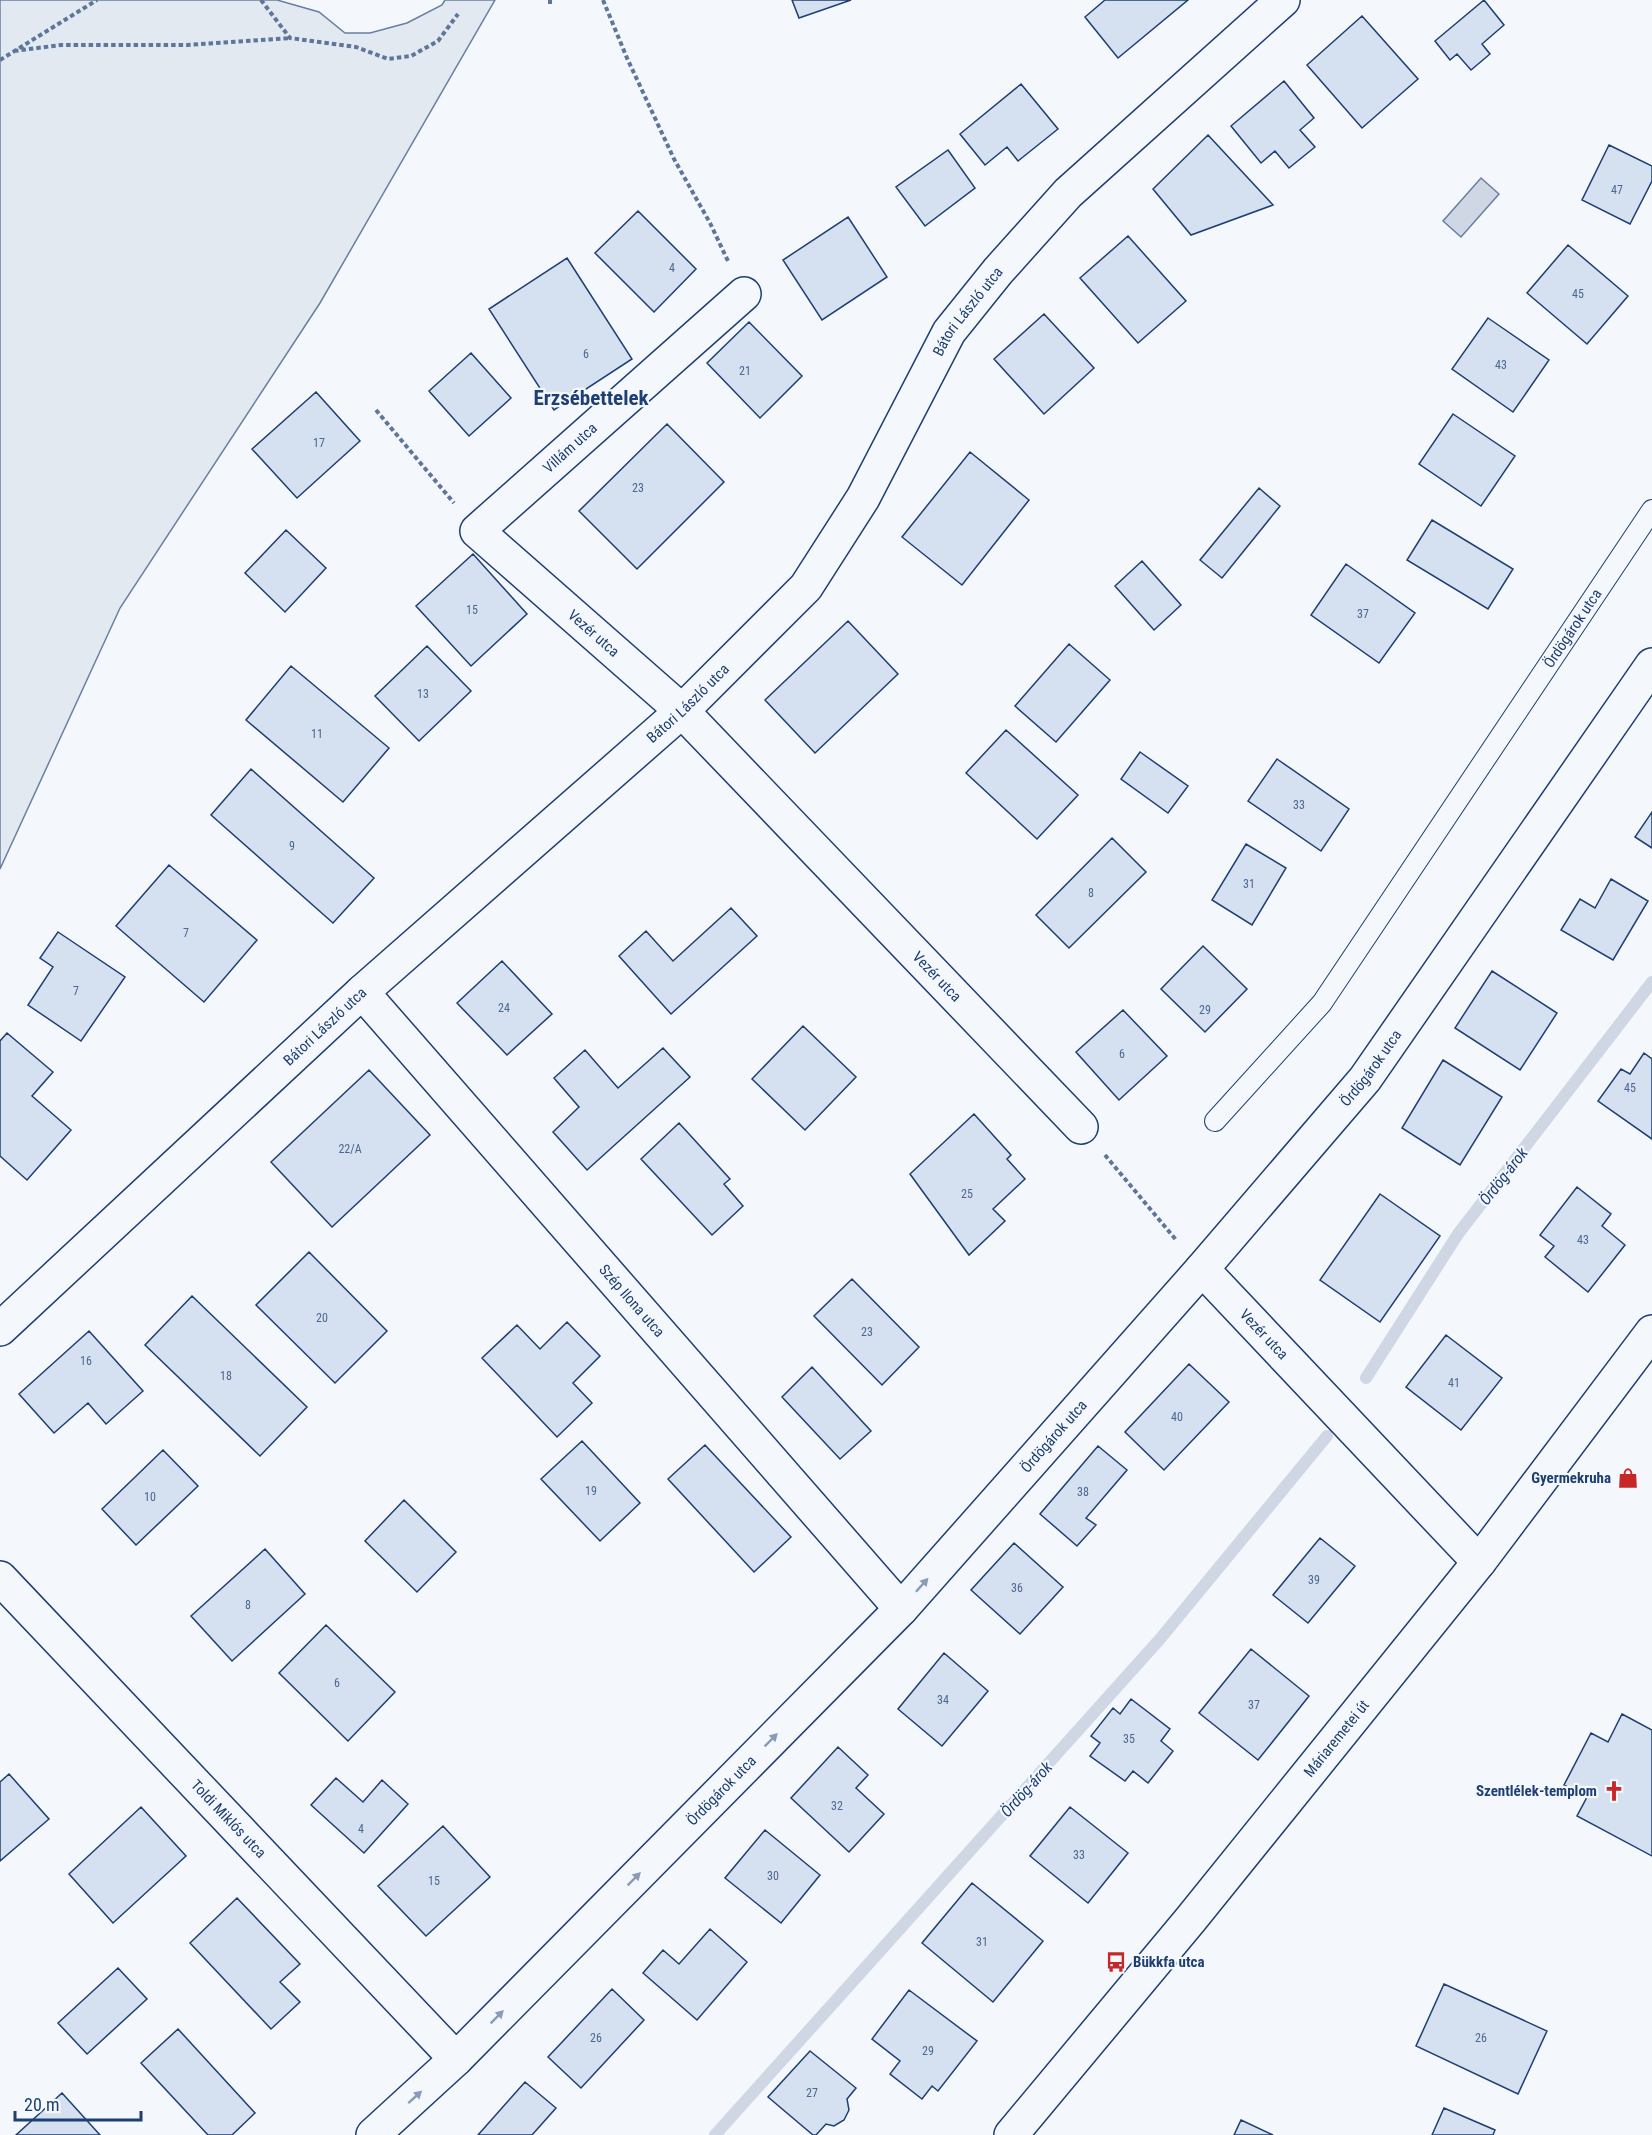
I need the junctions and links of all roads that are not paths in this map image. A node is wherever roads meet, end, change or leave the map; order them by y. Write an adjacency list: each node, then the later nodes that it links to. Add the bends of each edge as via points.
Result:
1 (1283, 0): 6 (street, Bátori László utca, via 1068,193 998,271 949,332 863,498 806,587)
2 (744, 294): 4 (street, Villám utca)
3 (1652, 510): 8 (lane, Ördögárok utca, via 1322,1003)
4 (477, 531): 6 (street, Vezér utca)
5 (1652, 665): 10 (street, Ördögárok utca, via 1365,1079)
6 (682, 711): 7 (street, Bátori László utca); 9 (street, Vezér utca)
7 (362, 992): 11 (street, Bátori László utca); 15 (street, Szép Ilona utca)
8 (1215, 1121)
9 (1081, 1127)
10 (1202, 1269): 13 (street, Vezér utca); 15 (street, Ördögárok utca, one-way to 10)
11 (0, 1329)
12 (1652, 1332): 13 (street, Máriaremetei út)
13 (1479, 1562): 18 (street, Máriaremetei út)
14 (0, 1578): 16 (street, Toldi Miklós utca)
15 (901, 1609): 16 (street, Ördögárok utca, one-way to 15)
16 (456, 2059): 17 (street, Ördögárok utca, one-way to 16)
17 (373, 2135)
18 (1011, 2135)

